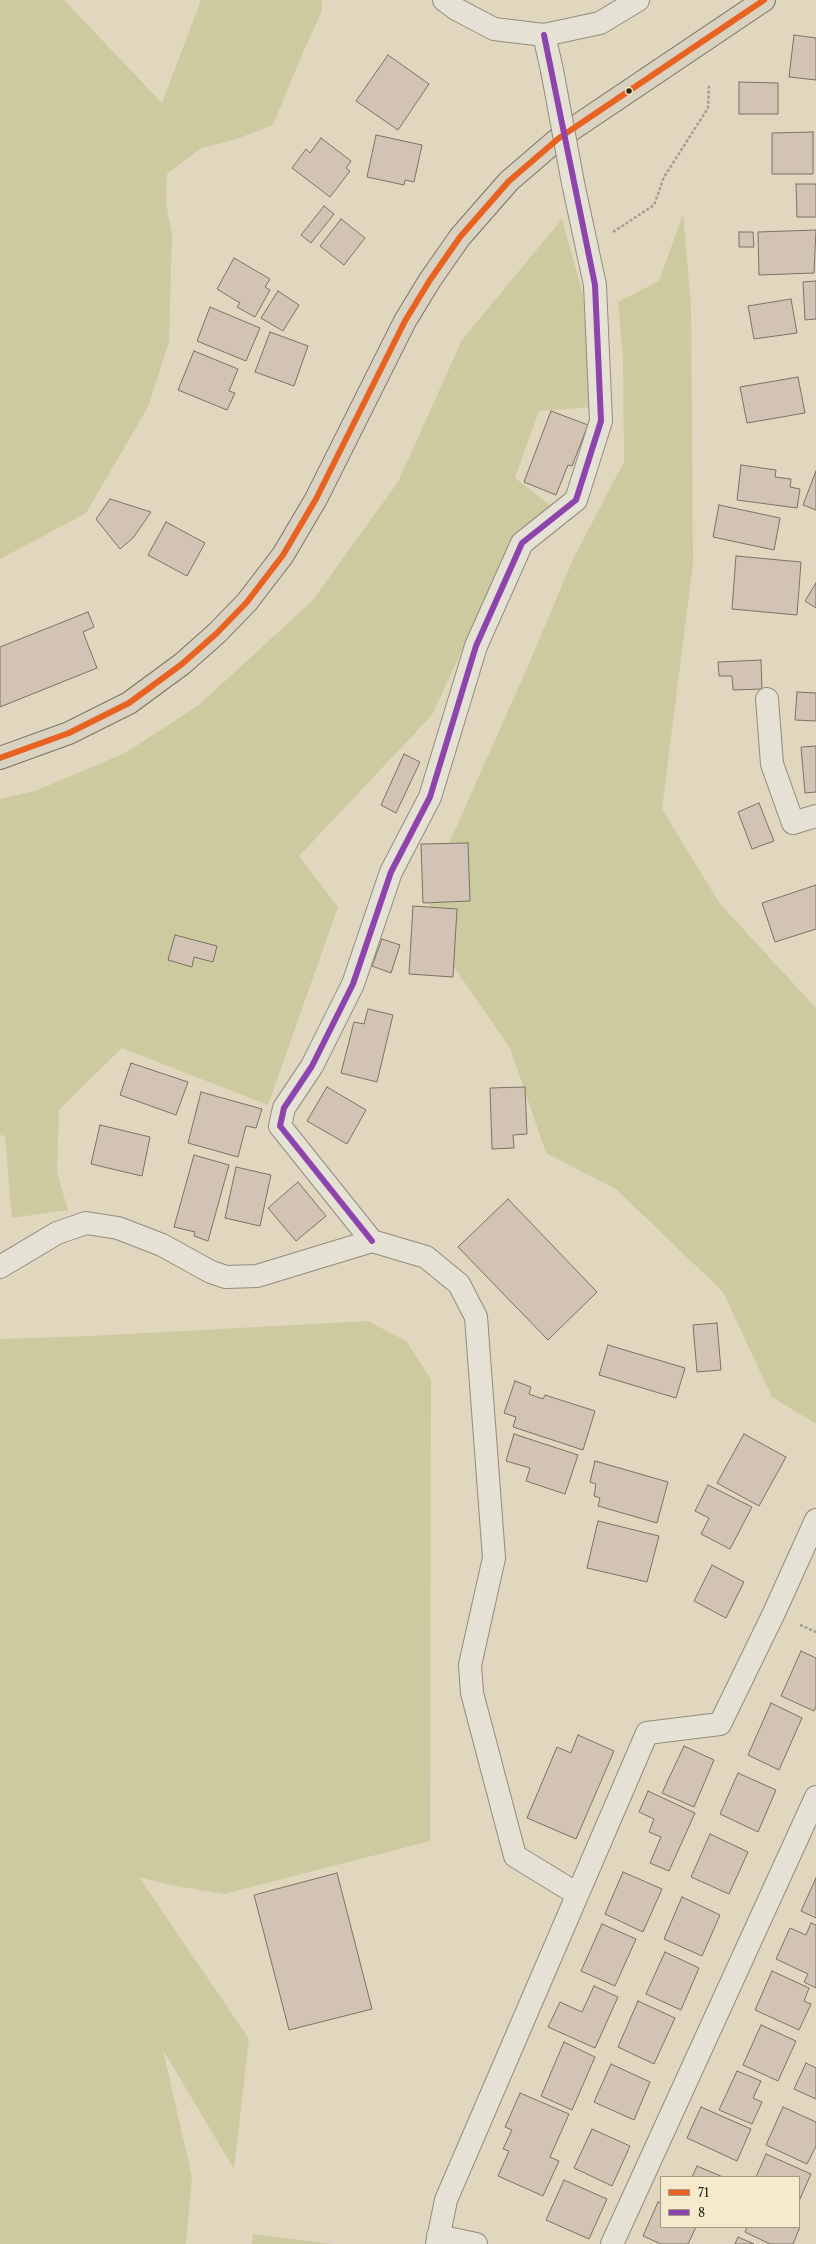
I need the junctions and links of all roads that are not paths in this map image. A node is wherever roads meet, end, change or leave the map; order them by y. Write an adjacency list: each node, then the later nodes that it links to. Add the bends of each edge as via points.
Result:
1 (444, 0): 4 (street, via 494,29)
2 (638, 0): 4 (street, via 600,23)
3 (764, 0): 6 (main road, via 559,138 510,181 460,237 405,321 316,499 283,554 247,602 217,633 182,664 129,703 69,733)
4 (544, 35): 8 (street, bridge, via 595,285 601,421 576,500 522,543 476,646 430,797 391,872 353,984 312,1066 284,1108 280,1126)
5 (767, 699): 7 (street, via 772,764 793,823)
6 (0, 758)
7 (816, 816)
8 (372, 1241): 9 (street, via 257,1276 226,1277 133,1233 86,1223 57,1233); 12 (street, via 426,1257 459,1284 476,1317 494,1558 470,1665 472,1693 515,1856)
9 (0, 1267)
10 (816, 1520): 12 (street, via 720,1724 647,1734)
11 (816, 1797): 15 (street)
12 (577, 1894): 13 (street, via 446,2200)
13 (437, 2240): 14 (street)
14 (476, 2244)
15 (612, 2244)

